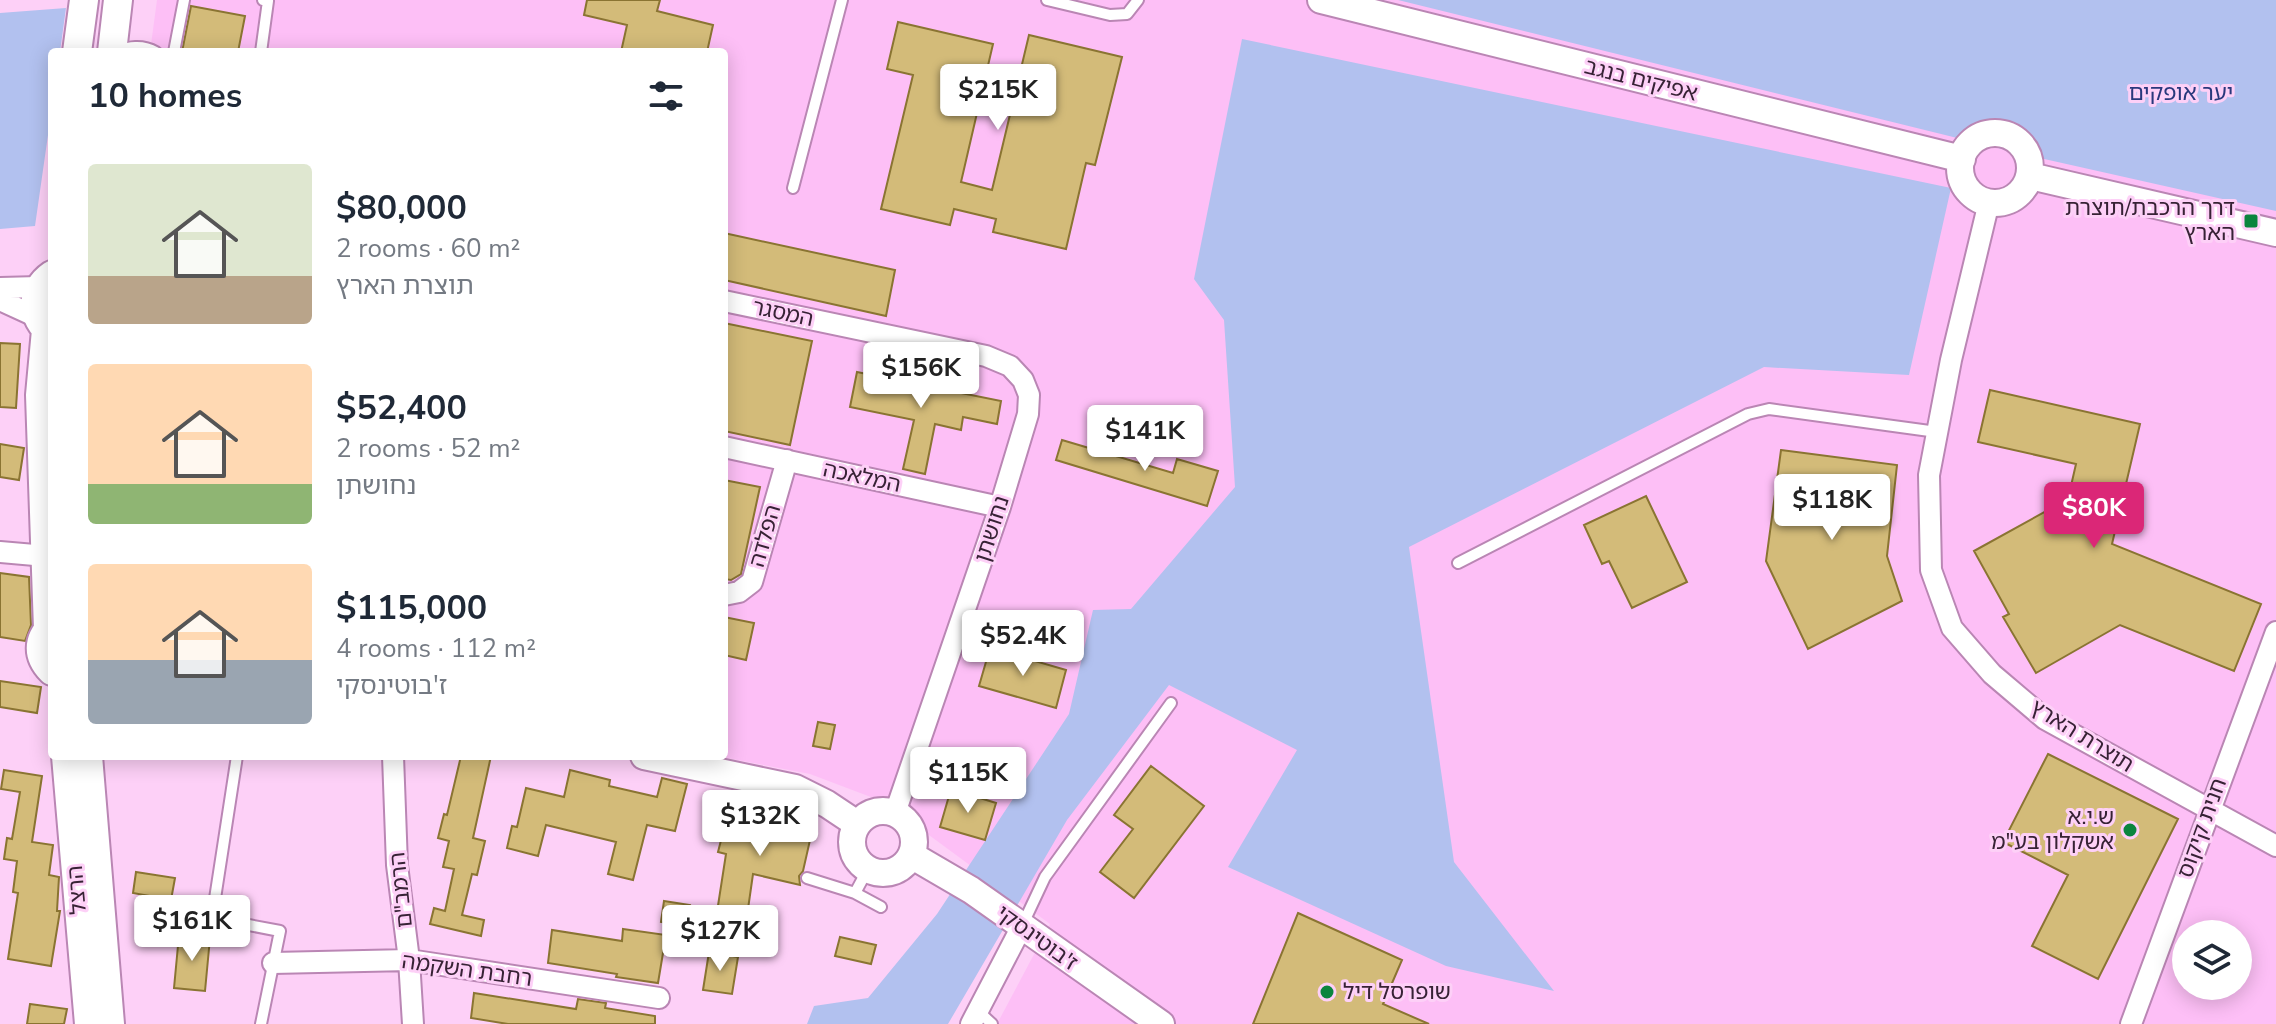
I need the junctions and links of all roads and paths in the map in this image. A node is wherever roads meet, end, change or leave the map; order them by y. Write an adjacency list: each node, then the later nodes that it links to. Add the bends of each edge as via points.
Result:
1 (84, 0): 9 (main road)
2 (118, 0): 10 (main road)
3 (184, 0): 13 (lane)
4 (263, 0): 14 (lane, via 268,1)
5 (842, 0): 17 (lane)
6 (1047, 0): 7 (lane, via 1110,15 1127,14)
7 (1138, 0)
8 (1321, 0): 15 (street, אפיקים בנגב)
9 (78, 48)
10 (112, 48)
11 (126, 48): 12 (lane)
12 (149, 48)
13 (175, 48)
14 (262, 48)
15 (1962, 159): 16 (street, via 1966,148 1986,134 2010,136 2020,143); 18 (street, via 1966,187)
16 (2030, 176): 18 (street, via 2010,200); 19 (street)
17 (793, 188)
18 (1989, 202): 26 (street, תוצרת הארץ)
19 (2276, 233)
20 (46, 280): 21 (street); 24 (main road, via 34,307)
21 (0, 288)
22 (0, 300): 24 (street)
23 (728, 302): 25 (street, המסגר, via 986,356 1010,366)
24 (45, 327): 31 (main road, via 40,395)
25 (1023, 380): 29 (street, נחושתן, via 1028,414)
26 (1937, 432): 32 (lane, via 1769,409 1748,414); 44 (street, תוצרת הארץ, via 1929,475 1931,570 1952,628 1992,674 2045,719)
27 (728, 448): 28 (street, המלאכה)
28 (787, 460): 29 (street, המלאכה); 34 (street, הפלדה, via 752,582)
29 (1000, 507): 45 (street, נחושתן)
30 (0, 552): 31 (street)
31 (46, 556): 33 (main road)
32 (1458, 563)
33 (48, 592)
34 (728, 594)
35 (48, 630): 37 (main road, via 41,654)
36 (2276, 632): 44 (street, חנית קיקוס)
37 (48, 665)
38 (1171, 703): 53 (lane, via 1045,877)
39 (66, 760): 58 (main road, הרצל)
40 (88, 760): 59 (main road, הרצל)
41 (236, 760): 55 (lane, via 212,918 280,931)
42 (393, 760): 54 (street, הרמב"ם, via 397,865)
43 (663, 760): 46 (street, via 795,788)
44 (2208, 810): 47 (street, תוצרת הארץ); 63 (street, חנית קיקוס)
45 (895, 813): 46 (street, via 870,813); 48 (street, via 912,831)
46 (857, 824): 49 (street, via 854,854)
47 (2276, 846)
48 (911, 855): 49 (street, via 897,869); 53 (street, ז'בוטינסקי)
49 (868, 869): 51 (lane)
50 (807, 878): 51 (lane)
51 (855, 893): 52 (lane)
52 (881, 907)
53 (1022, 926): 57 (street); 62 (street, ז'בוטינסקי)
54 (409, 960): 55 (street, רחבת השקמה); 56 (street, רחבת השקמה); 61 (street, הרמב"ם)
55 (273, 963): 60 (lane)
56 (659, 998)
57 (980, 1020)
58 (89, 1024)
59 (110, 1024)
60 (261, 1024)
61 (413, 1024)
62 (1161, 1024)
63 (2131, 1024)

